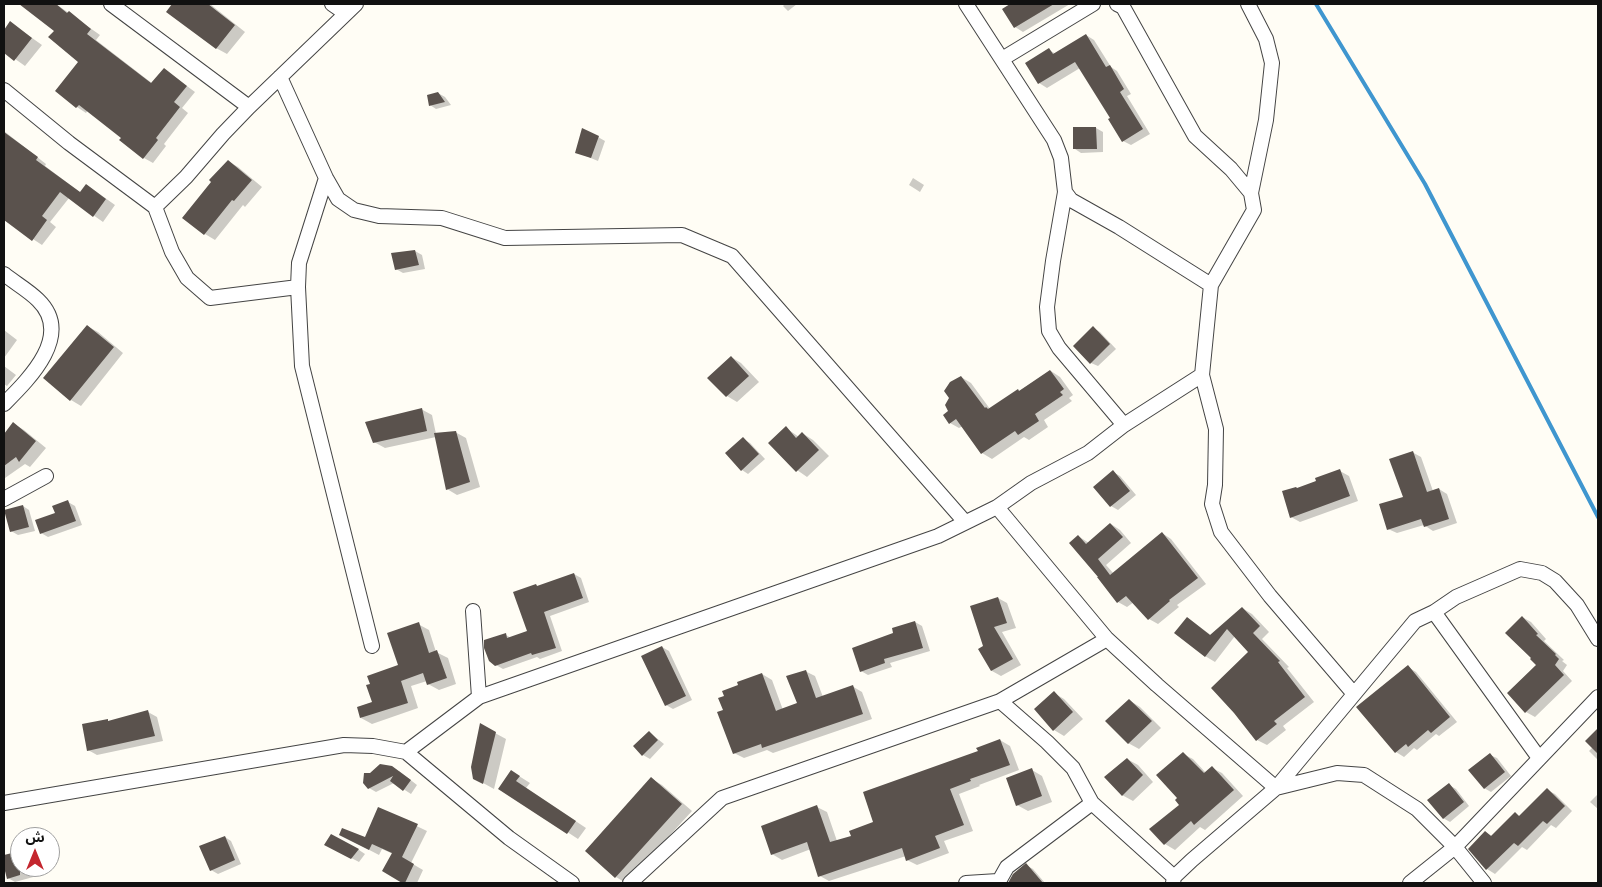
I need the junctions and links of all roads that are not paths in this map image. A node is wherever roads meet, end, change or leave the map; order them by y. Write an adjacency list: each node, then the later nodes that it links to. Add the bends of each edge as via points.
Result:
1 (111, 4): 12 (street)
2 (332, 4): 8 (street)
3 (356, 4): 8 (street)
4 (966, 4): 9 (street)
5 (1093, 4): 9 (street)
6 (1117, 4): 15 (street, via 1123,7 1195,136 1231,169)
7 (1248, 4): 15 (street, via 1266,39 1272,63 1266,120)
8 (345, 14): 10 (street)
9 (1002, 59): 14 (street, via 1054,140 1061,158)
10 (280, 77): 12 (street); 13 (street)
11 (4, 90): 16 (street)
12 (249, 108): 16 (street)
13 (326, 178): 19 (street, via 300,262); 26 (street, via 338,199 354,210 379,216 442,218 505,238 682,235 732,256)
14 (1065, 192): 18 (street, via 1071,200); 22 (street, via 1050,280 1049,331 1059,348)
15 (1251, 193): 18 (street, via 1254,210)
16 (155, 207): 19 (street, via 172,252 187,278 210,298)
17 (4, 274): 21 (street, via 39,300 49,316 52,333 46,354)
18 (1211, 285): 20 (street)
19 (298, 287): 31 (street, via 302,366)
20 (1202, 375): 22 (street); 32 (street, via 1216,429 1212,504 1221,532 1270,596)
21 (4, 404)
22 (1124, 426): 25 (street, via 1088,453 1031,483)
23 (46, 476): 24 (street)
24 (4, 499)
25 (998, 507): 26 (street); 29 (street)
26 (965, 522): 34 (street, via 938,536)
27 (473, 611): 34 (street)
28 (1434, 612): 30 (street, via 1456,597 1520,569 1542,573 1555,581 1577,605); 32 (street, via 1415,621); 37 (street)
29 (1107, 638): 35 (street); 38 (street)
30 (1598, 639)
31 (372, 646)
32 (1354, 694): 38 (street)
33 (1598, 696): 37 (street)
34 (479, 697): 36 (street)
35 (1000, 702): 39 (street, via 1073,768); 45 (street, via 722,798)
36 (406, 752): 40 (street, via 344,745); 44 (street, via 509,838)
37 (1540, 758): 41 (street)
38 (1276, 788): 41 (street, via 1337,773 1364,775 1417,809); 42 (street)
39 (1092, 803): 42 (street); 43 (street, via 1007,867)
40 (4, 804)
41 (1455, 847): 47 (street); 48 (street)
42 (1173, 880)
43 (998, 882): 46 (street)
44 (572, 883)
45 (630, 883)
46 (966, 883)
47 (1410, 883)
48 (1484, 883)

